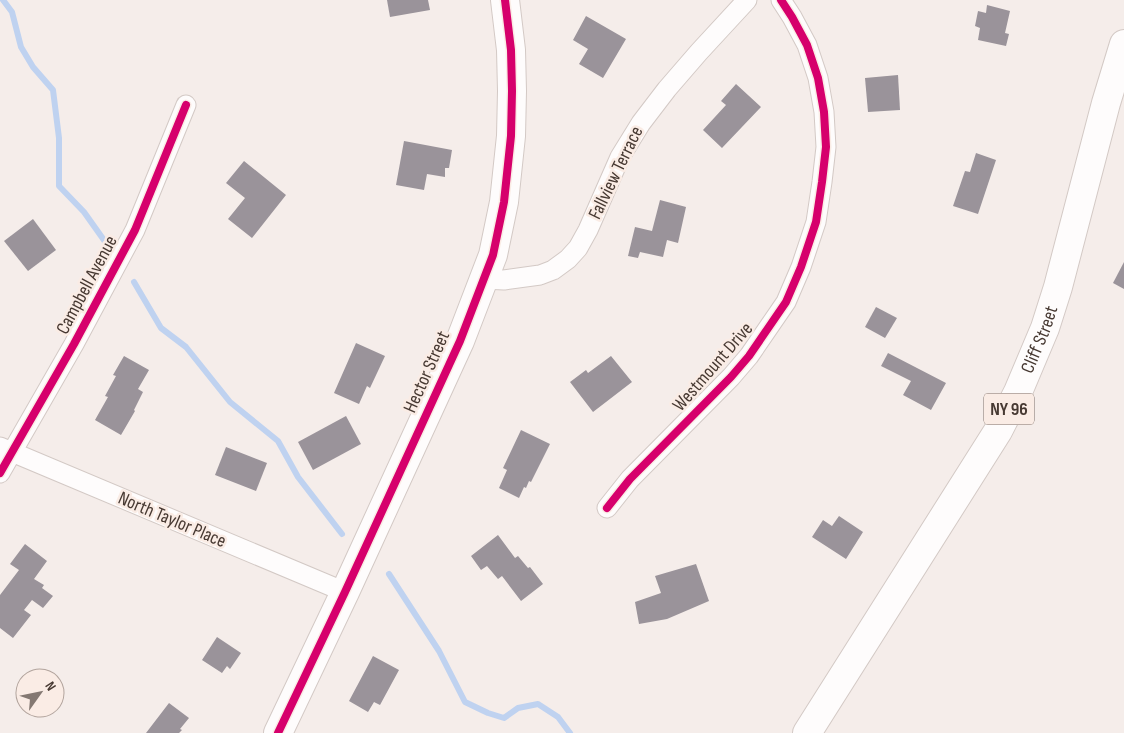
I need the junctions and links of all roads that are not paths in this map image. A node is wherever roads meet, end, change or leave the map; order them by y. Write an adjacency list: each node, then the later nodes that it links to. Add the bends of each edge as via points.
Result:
1 (505, 0): 6 (main road, Hector Street, via 511,58 511,136 504,202 493,255)
2 (747, 0): 6 (street, Fallview Terrace, via 667,89 641,123 620,157 588,230 568,259 540,275)
3 (781, 0): 9 (street, Westmount Drive, via 807,45 818,78 824,112 826,147 822,182 816,222 801,267 786,302 749,356)
4 (1124, 44): 12 (main road, Cliff Street / NY 96, via 1058,287 1018,392 998,431)
5 (186, 105): 7 (street, Campbell Avenue, via 135,230 74,344)
6 (484, 279): 10 (main road, Hector Street, via 460,341)
7 (6, 449): 8 (street, Campbell Avenue); 10 (street, North Taylor Place)
8 (0, 473)
9 (607, 508)
10 (345, 592): 11 (main road, Hector Street)
11 (278, 733)
12 (807, 733)

